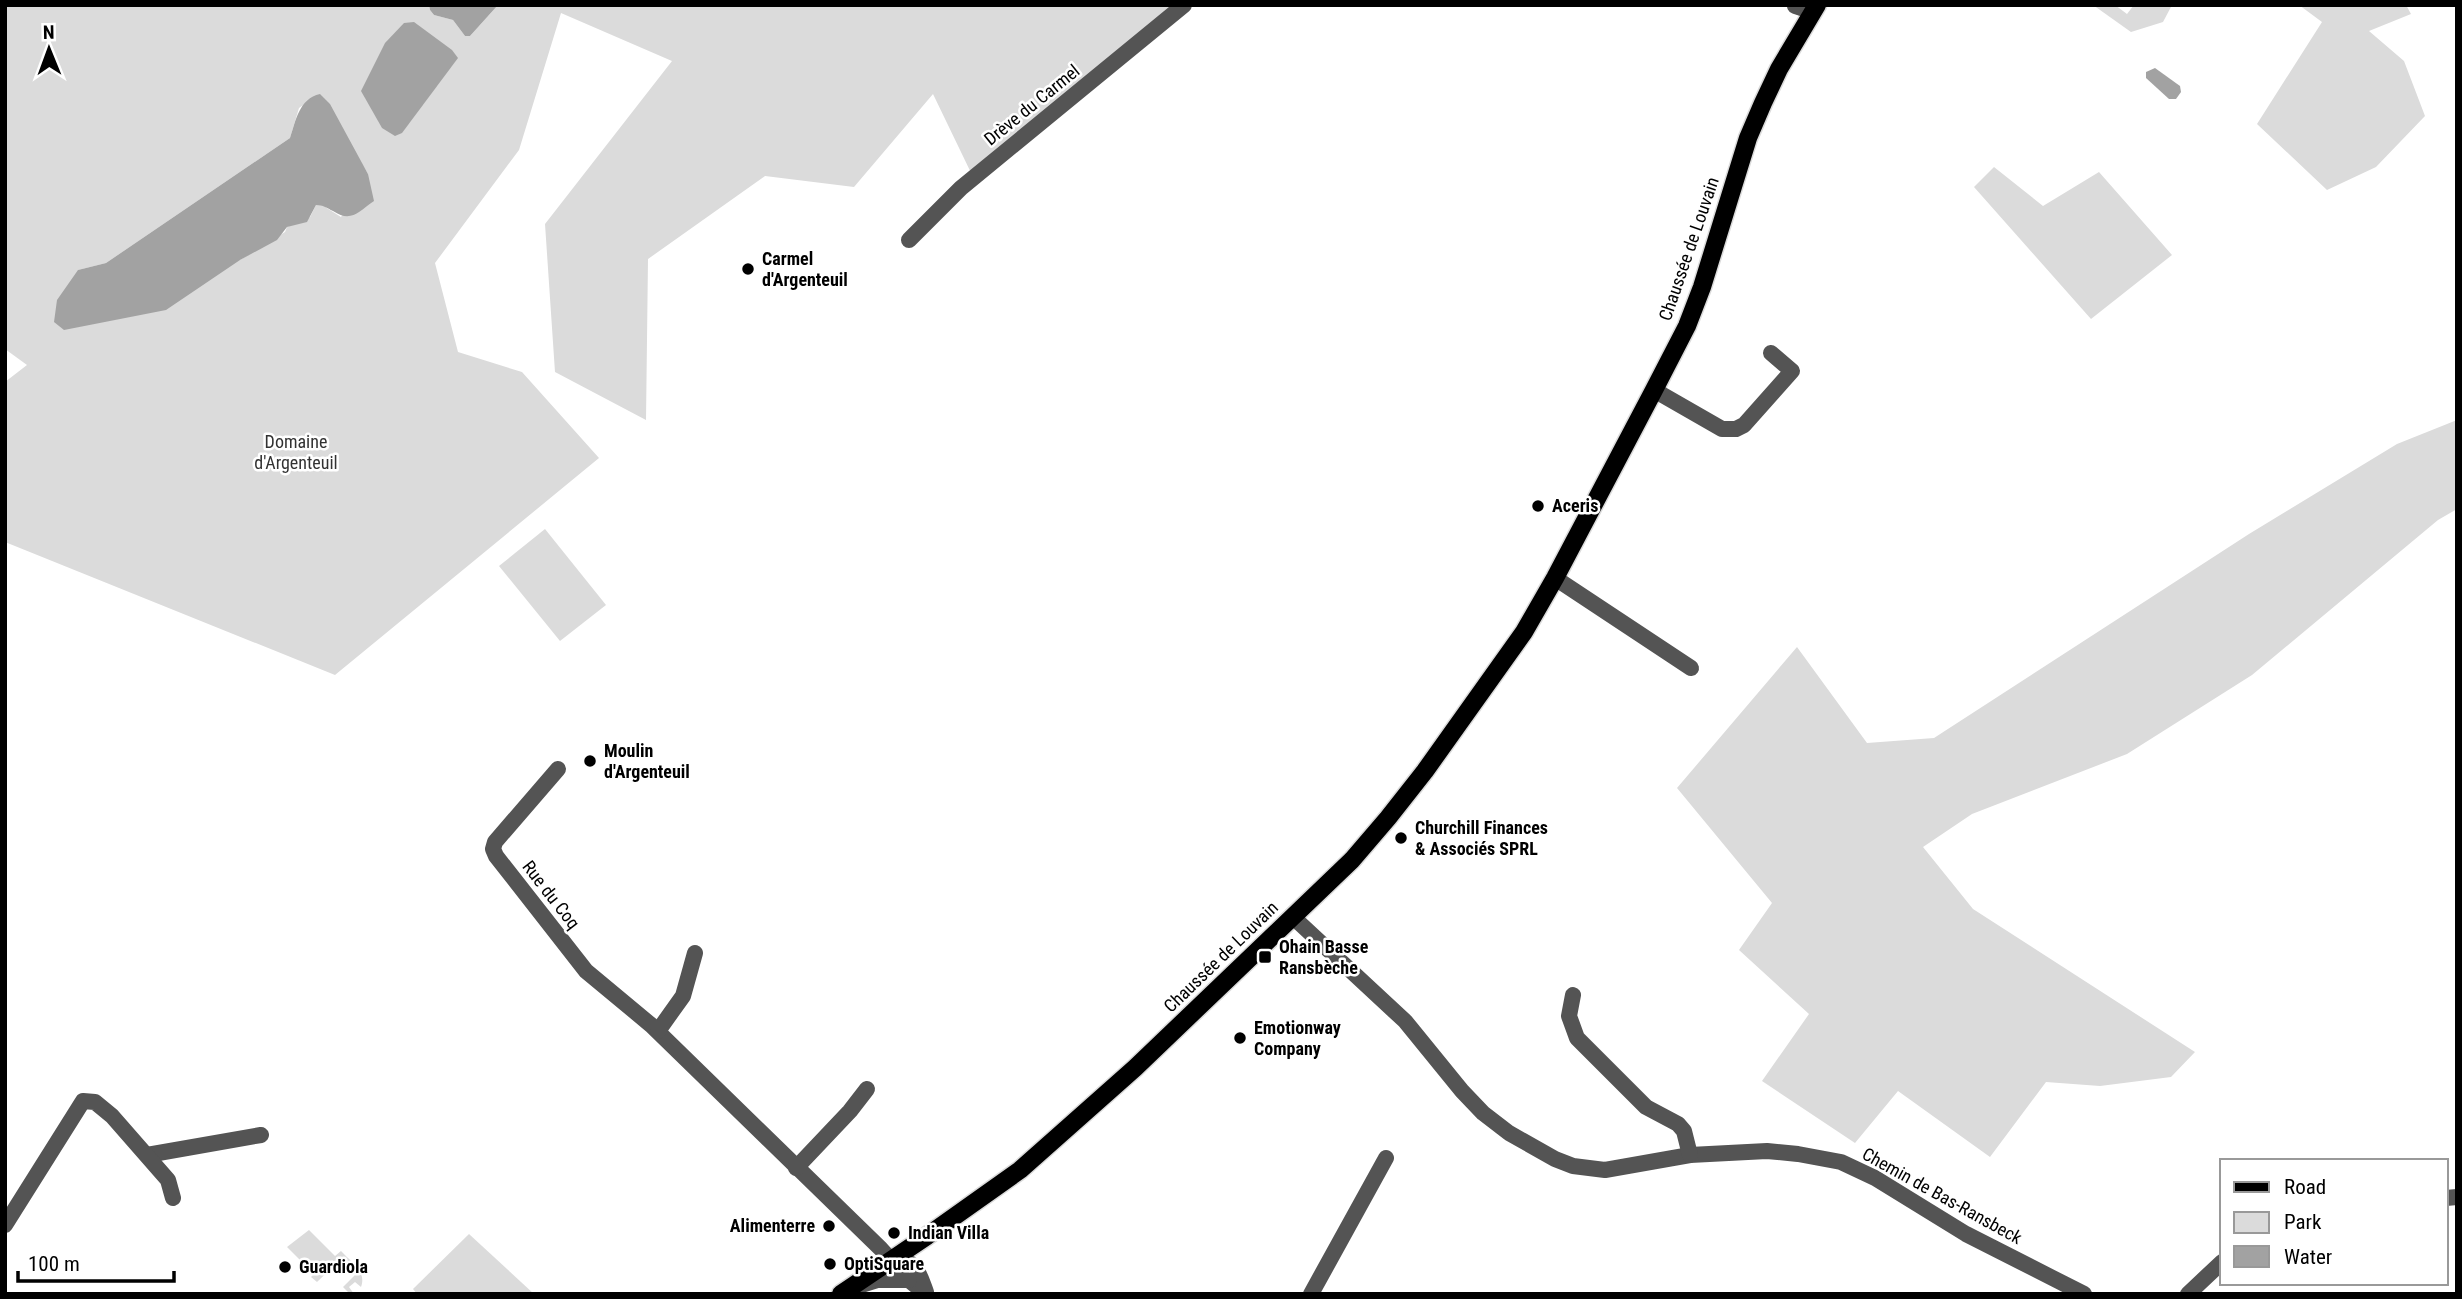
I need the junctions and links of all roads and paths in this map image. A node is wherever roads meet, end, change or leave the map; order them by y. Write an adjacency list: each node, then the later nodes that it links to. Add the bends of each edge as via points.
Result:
1 (1184, 5): 4 (street, Drève du Carmel, via 961,188)
2 (1795, 6): 3 (street)
3 (1815, 9): 6 (main road, Chaussée de Louvain, via 1779,69 1748,138 1702,287)
4 (909, 240)
5 (1771, 353): 6 (street, via 1792,371 1736,429 1722,429)
6 (1654, 390): 7 (main road, Chaussée de Louvain)
7 (1555, 578): 8 (street); 10 (main road, Chaussée de Louvain, via 1524,632 1425,771 1352,860)
8 (1691, 668)
9 (558, 769): 13 (street, Rue du Coq, via 495,842 494,851 586,971)
10 (1293, 917): 17 (street, Chemin de Bas-Ransbeck, via 1405,1021 1462,1091 1509,1133 1555,1159 1588,1169 1622,1168); 22 (main road, Chaussée de Louvain, via 1020,1170)
11 (695, 953): 13 (street, via 683,996)
12 (1573, 995): 17 (street, via 1569,1016 1577,1038 1646,1107 1678,1124)
13 (658, 1031): 19 (street, Rue du Coq)
14 (867, 1089): 19 (street)
15 (261, 1135): 16 (street)
16 (147, 1155): 20 (street, via 168,1180); 21 (street, via 112,1116 94,1102 83,1101)
17 (1690, 1155): 29 (street, Chemin de Bas-Ransbeck, via 1783,1152 1841,1163)
18 (1386, 1158): 28 (street)
19 (796, 1168): 23 (street, Rue du Coq)
20 (173, 1198)
21 (5, 1225)
22 (927, 1237): 23 (main road, Chaussée de Louvain); 25 (street)
23 (892, 1261): 25 (street, via 909,1262); 26 (main road, Chaussée de Louvain)
24 (2220, 1264): 30 (street)
25 (914, 1276): 26 (street, via 877,1280); 27 (street)
26 (843, 1292)
27 (926, 1294)
28 (1311, 1294)
29 (2084, 1294)
30 (2188, 1294)

